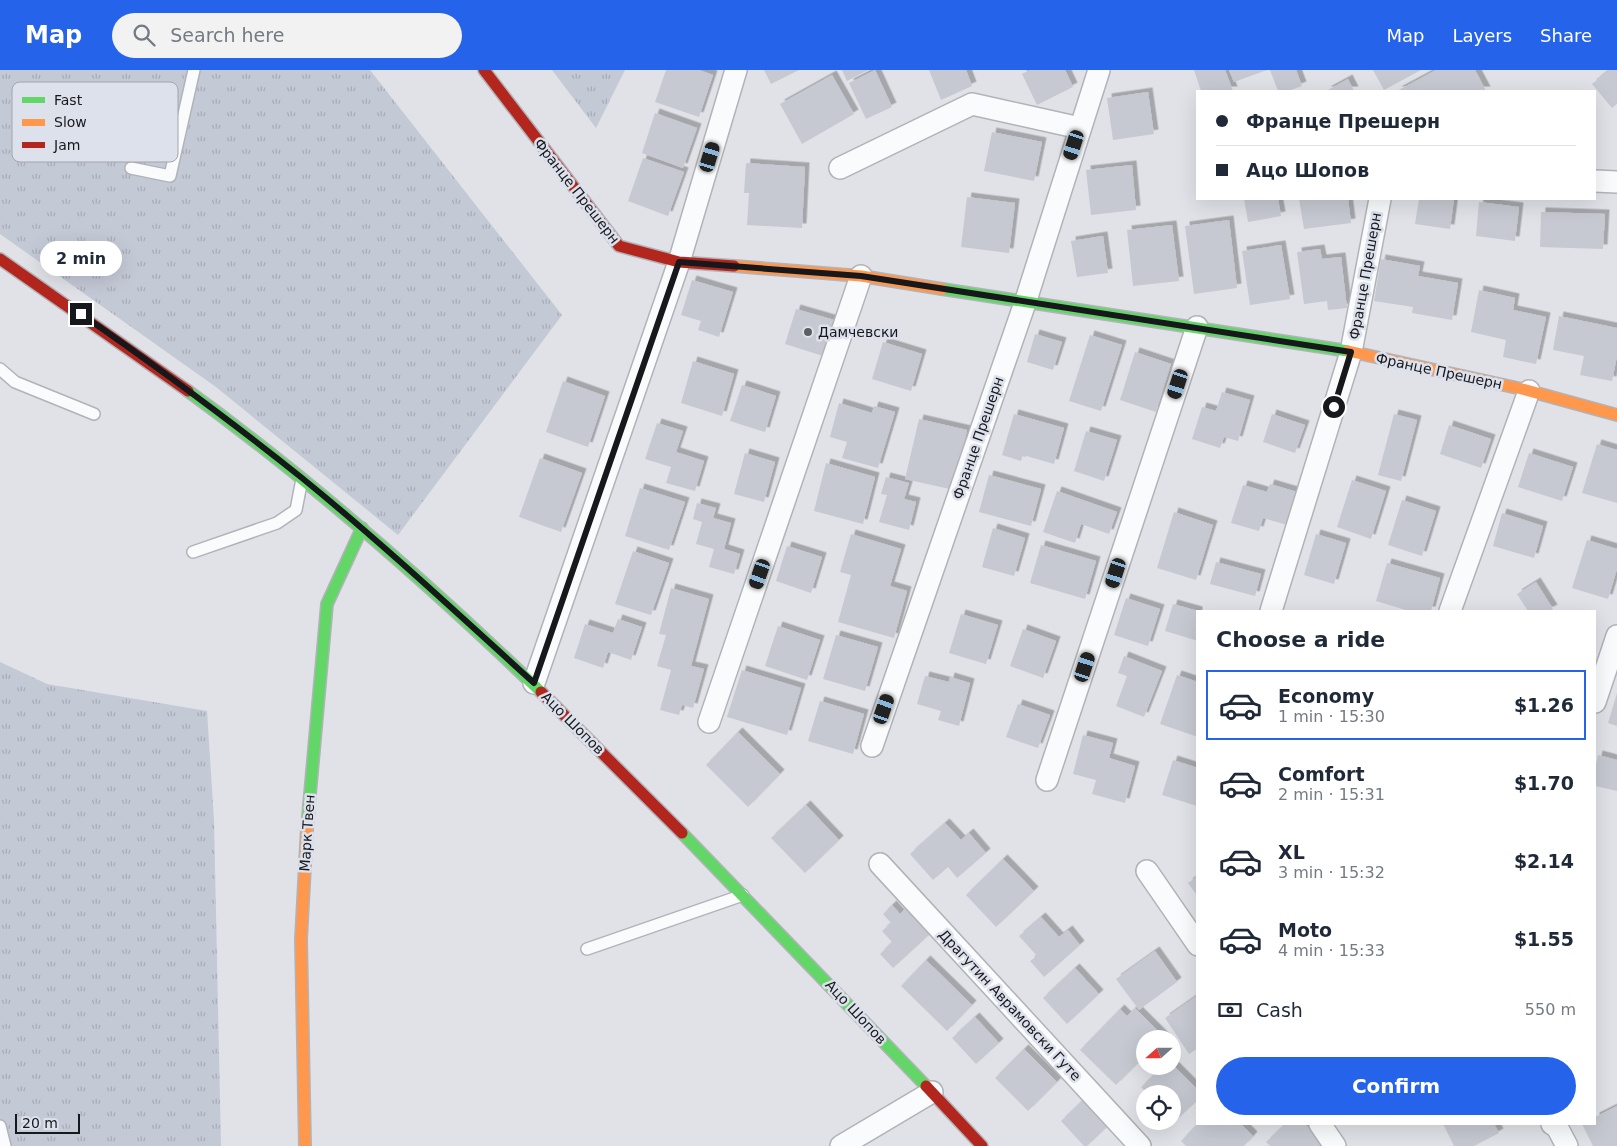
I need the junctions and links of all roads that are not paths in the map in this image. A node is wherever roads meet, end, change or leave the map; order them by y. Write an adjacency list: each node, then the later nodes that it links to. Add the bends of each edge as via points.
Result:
1 (194, 70): 6 (lane)
2 (484, 70): 14 (street, Францe Прешерн, via 619,246)
3 (736, 70): 14 (street)
4 (1099, 70): 5 (street, Франце Прешерн)
5 (1080, 128): 9 (street, via 972,104); 16 (street, Франце Прешерн)
6 (178, 141)
7 (173, 162): 8 (lane, via 170,176)
8 (130, 168)
9 (840, 168)
10 (1596, 181): 11 (street)
11 (1617, 182)
12 (1380, 200): 18 (street, Франце Прешерн)
13 (0, 259): 23 (street, Ацо Шопов, via 145,359)
14 (679, 262): 15 (street, Францe Прешерн); 29 (street)
15 (861, 276): 16 (street, Францe Прешерн); 31 (street)
16 (1026, 300): 17 (street, Францe Прешерн); 32 (street, Франце Прешерн)
17 (1197, 327): 18 (street, Францe Прешерн); 33 (street)
18 (1351, 352): 20 (street, Францe Прешерн); 26 (street, Франце Прешерн)
19 (0, 369): 21 (lane, via 15,382)
20 (1529, 390): 22 (street, Францe Прешерн); 27 (street)
21 (94, 414)
22 (1617, 415)
23 (302, 478): 24 (street, Ацо Шопов); 25 (lane, via 296,510 283,519)
24 (362, 528): 29 (street, Ацо Шопов); 44 (street, Марк Твен, via 327,604 322,645 306,840 302,939)
25 (193, 552)
26 (1271, 610)
27 (1450, 610)
28 (1617, 636): 30 (street)
29 (534, 683): 36 (street, Ацо Шопов)
30 (1596, 699)
31 (709, 722)
32 (872, 746)
33 (1047, 780)
34 (880, 864): 47 (street, Драгутин Аврамовски Гуте)
35 (1147, 871): 37 (street)
36 (744, 894): 38 (lane); 39 (street, Ацо Шопов)
37 (1196, 942)
38 (586, 949)
39 (932, 1092): 45 (street); 46 (street, Ацо Шопов)
40 (1321, 1125): 48 (street)
41 (1554, 1125): 49 (street)
42 (0, 1126): 43 (lane)
43 (5, 1146)
44 (305, 1146)
45 (841, 1146)
46 (982, 1146)
47 (1140, 1146)
48 (1335, 1146)
49 (1567, 1146)

